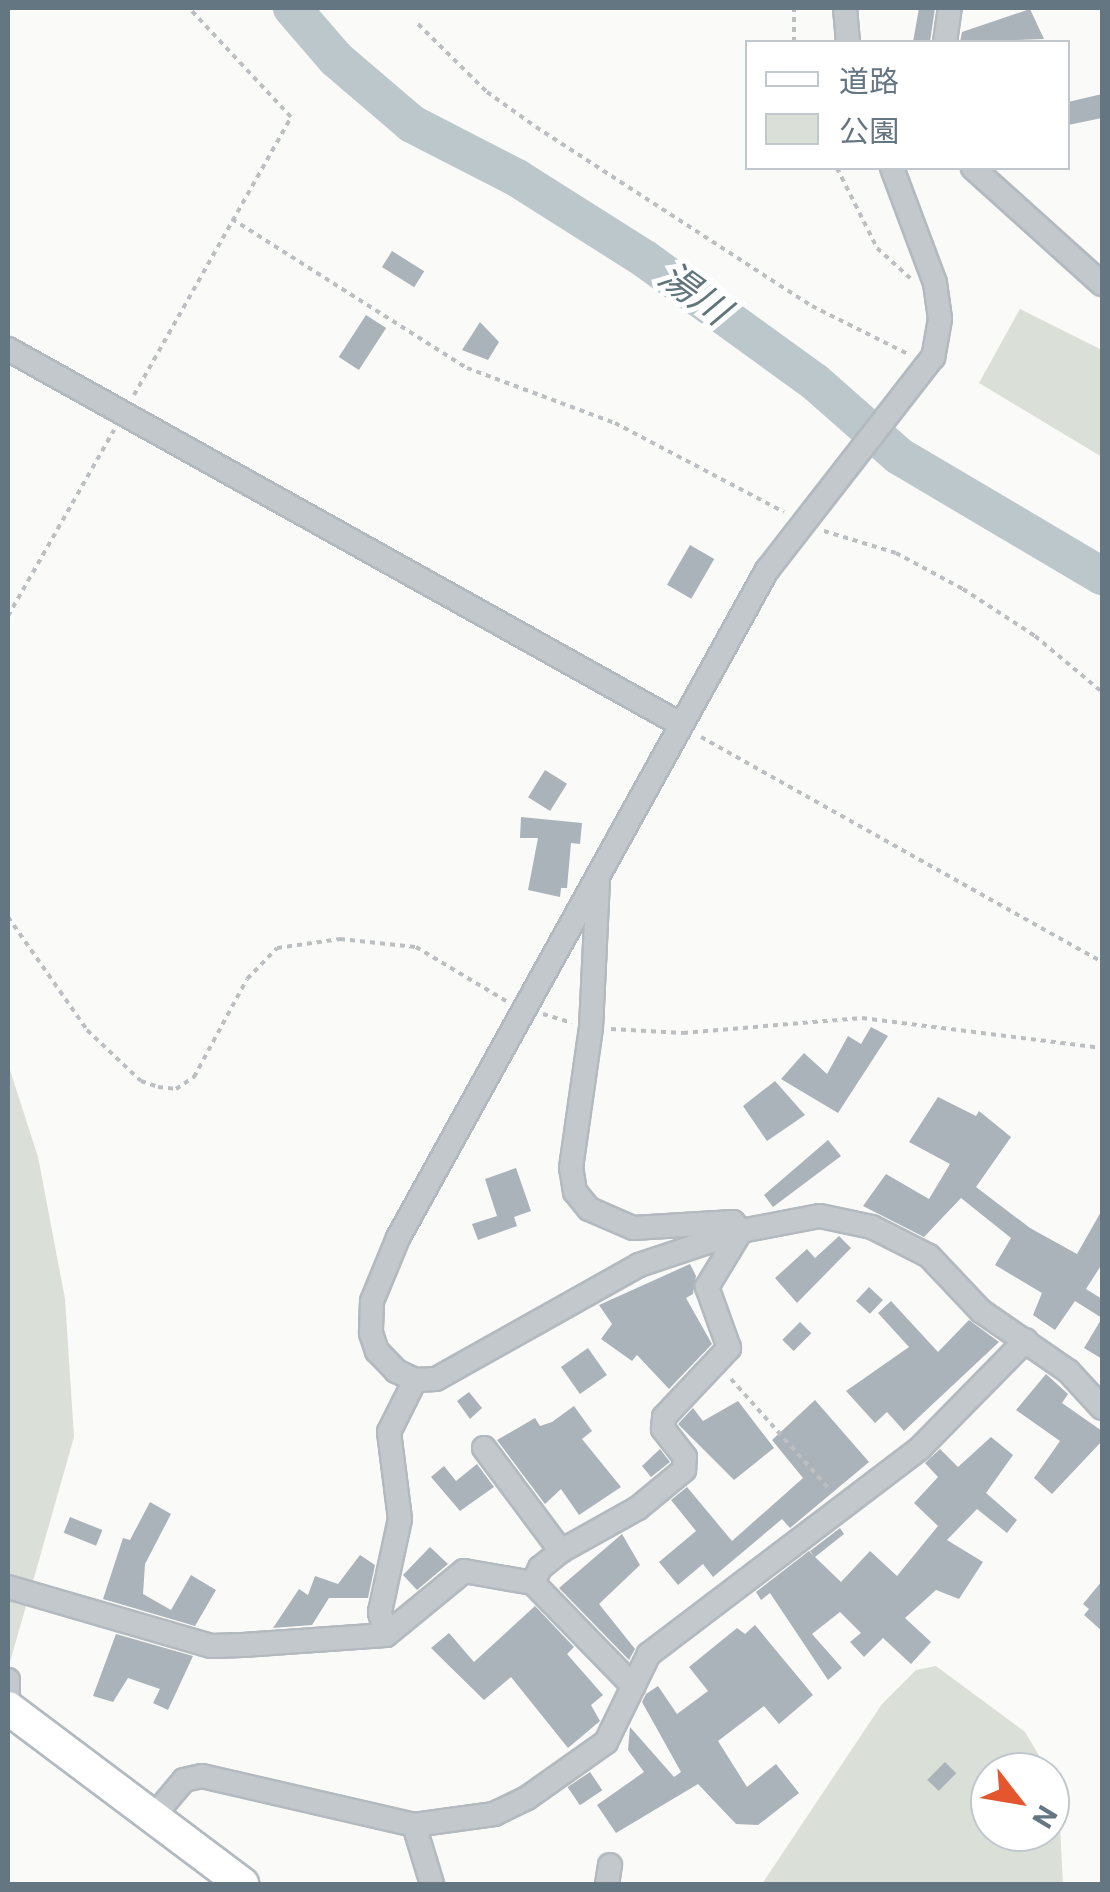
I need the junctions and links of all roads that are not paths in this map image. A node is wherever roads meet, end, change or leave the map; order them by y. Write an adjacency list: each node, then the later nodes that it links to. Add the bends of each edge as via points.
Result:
1 (845, 8): 3 (street)
2 (950, 8): 4 (street)
3 (848, 40)
4 (945, 40)
5 (893, 170): 9 (street, via 934,283 938,343 768,570)
6 (974, 170): 7 (street)
7 (1102, 284)
8 (8, 348): 9 (street)
9 (680, 724): 10 (street)
10 (598, 872): 11 (street, via 574,1192 590,1210 633,1228 733,1222); 13 (street, via 376,1288 370,1314 376,1352)
11 (741, 1231): 12 (street, via 820,1216 884,1232 929,1256 982,1311); 13 (street, via 640,1265 448,1376); 16 (street, via 706,1287 729,1348 664,1417 663,1430 685,1457 684,1470 638,1508)
12 (1026, 1340): 14 (street); 21 (street, via 920,1448 650,1654)
13 (415, 1380): 19 (street, via 389,1432 400,1519 380,1612)
14 (1102, 1408)
15 (484, 1448): 16 (street)
16 (561, 1551): 17 (street)
17 (533, 1583): 19 (street, via 464,1571); 21 (street)
18 (8, 1587): 19 (street, via 211,1646)
19 (386, 1635)
20 (8, 1680): 22 (street)
21 (633, 1686): 24 (street, via 606,1742 528,1798 494,1814)
22 (8, 1708): 23 (main road)
23 (153, 1817): 24 (street, via 184,1780 202,1776); 25 (main road)
24 (414, 1825): 26 (street)
25 (242, 1884)
26 (432, 1884)

